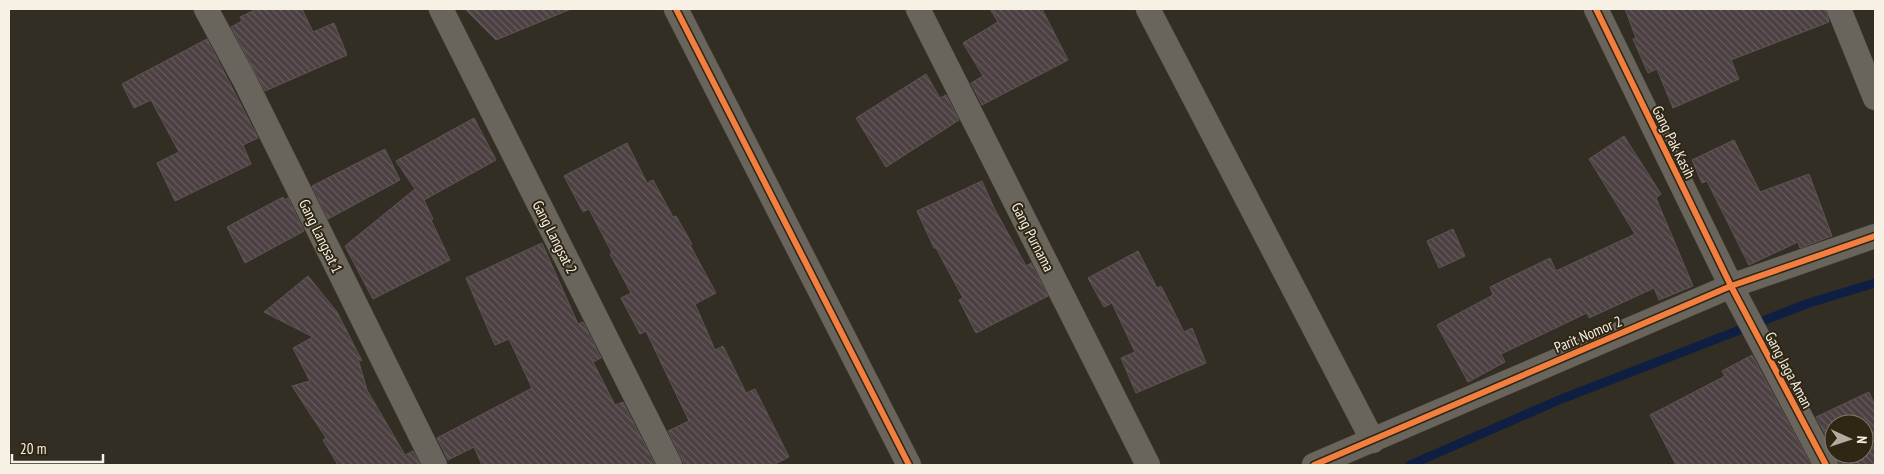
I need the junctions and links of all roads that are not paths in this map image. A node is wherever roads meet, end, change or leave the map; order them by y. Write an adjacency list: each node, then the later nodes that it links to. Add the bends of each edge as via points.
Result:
1 (206, 9): 12 (street, Gang Langsat 1, via 245,81)
2 (441, 9): 13 (street, Gang Langsat 2)
3 (676, 9): 14 (street)
4 (918, 9): 15 (street, Gang Purnama)
5 (1148, 9): 11 (street)
6 (1596, 9): 10 (street, Gang Pak Kasih)
7 (1838, 9): 8 (street)
8 (1875, 98)
9 (1875, 236): 10 (street, Parit Nomor 2)
10 (1731, 287): 11 (street, Parit Nomor 2); 17 (street, Gang Jaga Aman)
11 (1373, 441): 16 (street, Parit Nomor 2)
12 (434, 465)
13 (670, 465)
14 (909, 465)
15 (1148, 465)
16 (1314, 465)
17 (1826, 465)

